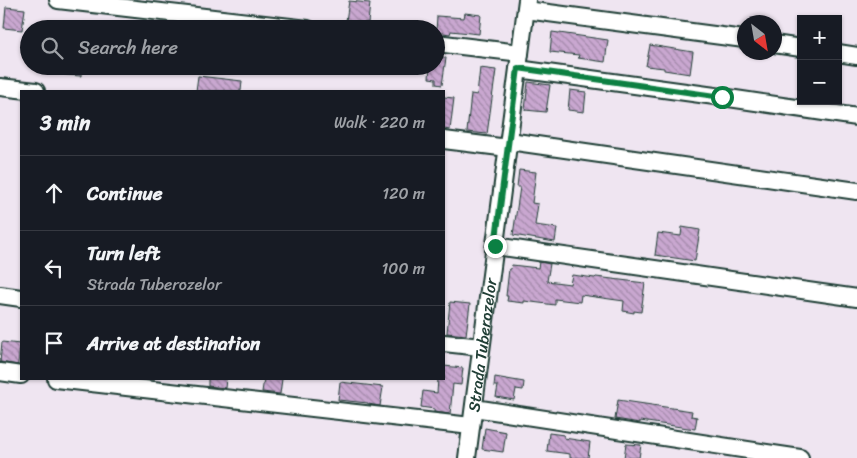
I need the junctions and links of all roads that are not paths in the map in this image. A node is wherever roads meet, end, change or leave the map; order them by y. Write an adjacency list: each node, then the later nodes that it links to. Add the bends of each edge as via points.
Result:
1 (58, 0): 3 (street)
2 (527, 5): 4 (street); 10 (street, Strada Tuberozelor)
3 (230, 20)
4 (737, 38)
5 (445, 45): 10 (street)
6 (782, 45): 7 (street)
7 (797, 47)
8 (842, 54): 9 (street)
9 (857, 56)
10 (519, 61): 13 (street); 15 (street, Strada Tuberozelor)
11 (0, 87): 12 (street)
12 (27, 90)
13 (857, 117)
14 (445, 140): 15 (street)
15 (508, 144): 16 (street); 17 (street, Strada Tuberozelor)
16 (857, 191)
17 (495, 246): 20 (street); 22 (street, Strada Tuberozelor)
18 (0, 295): 19 (street)
19 (20, 298)
20 (857, 298)
21 (445, 343): 22 (street)
22 (482, 347): 26 (street, Strada Tuberozelor)
23 (0, 372): 24 (street)
24 (20, 375)
25 (65, 380): 27 (street)
26 (474, 408): 27 (street, Strada Tuberozelor); 29 (street)
27 (471, 426): 28 (street, Strada Tuberozelor)
28 (467, 458)
29 (800, 458)

